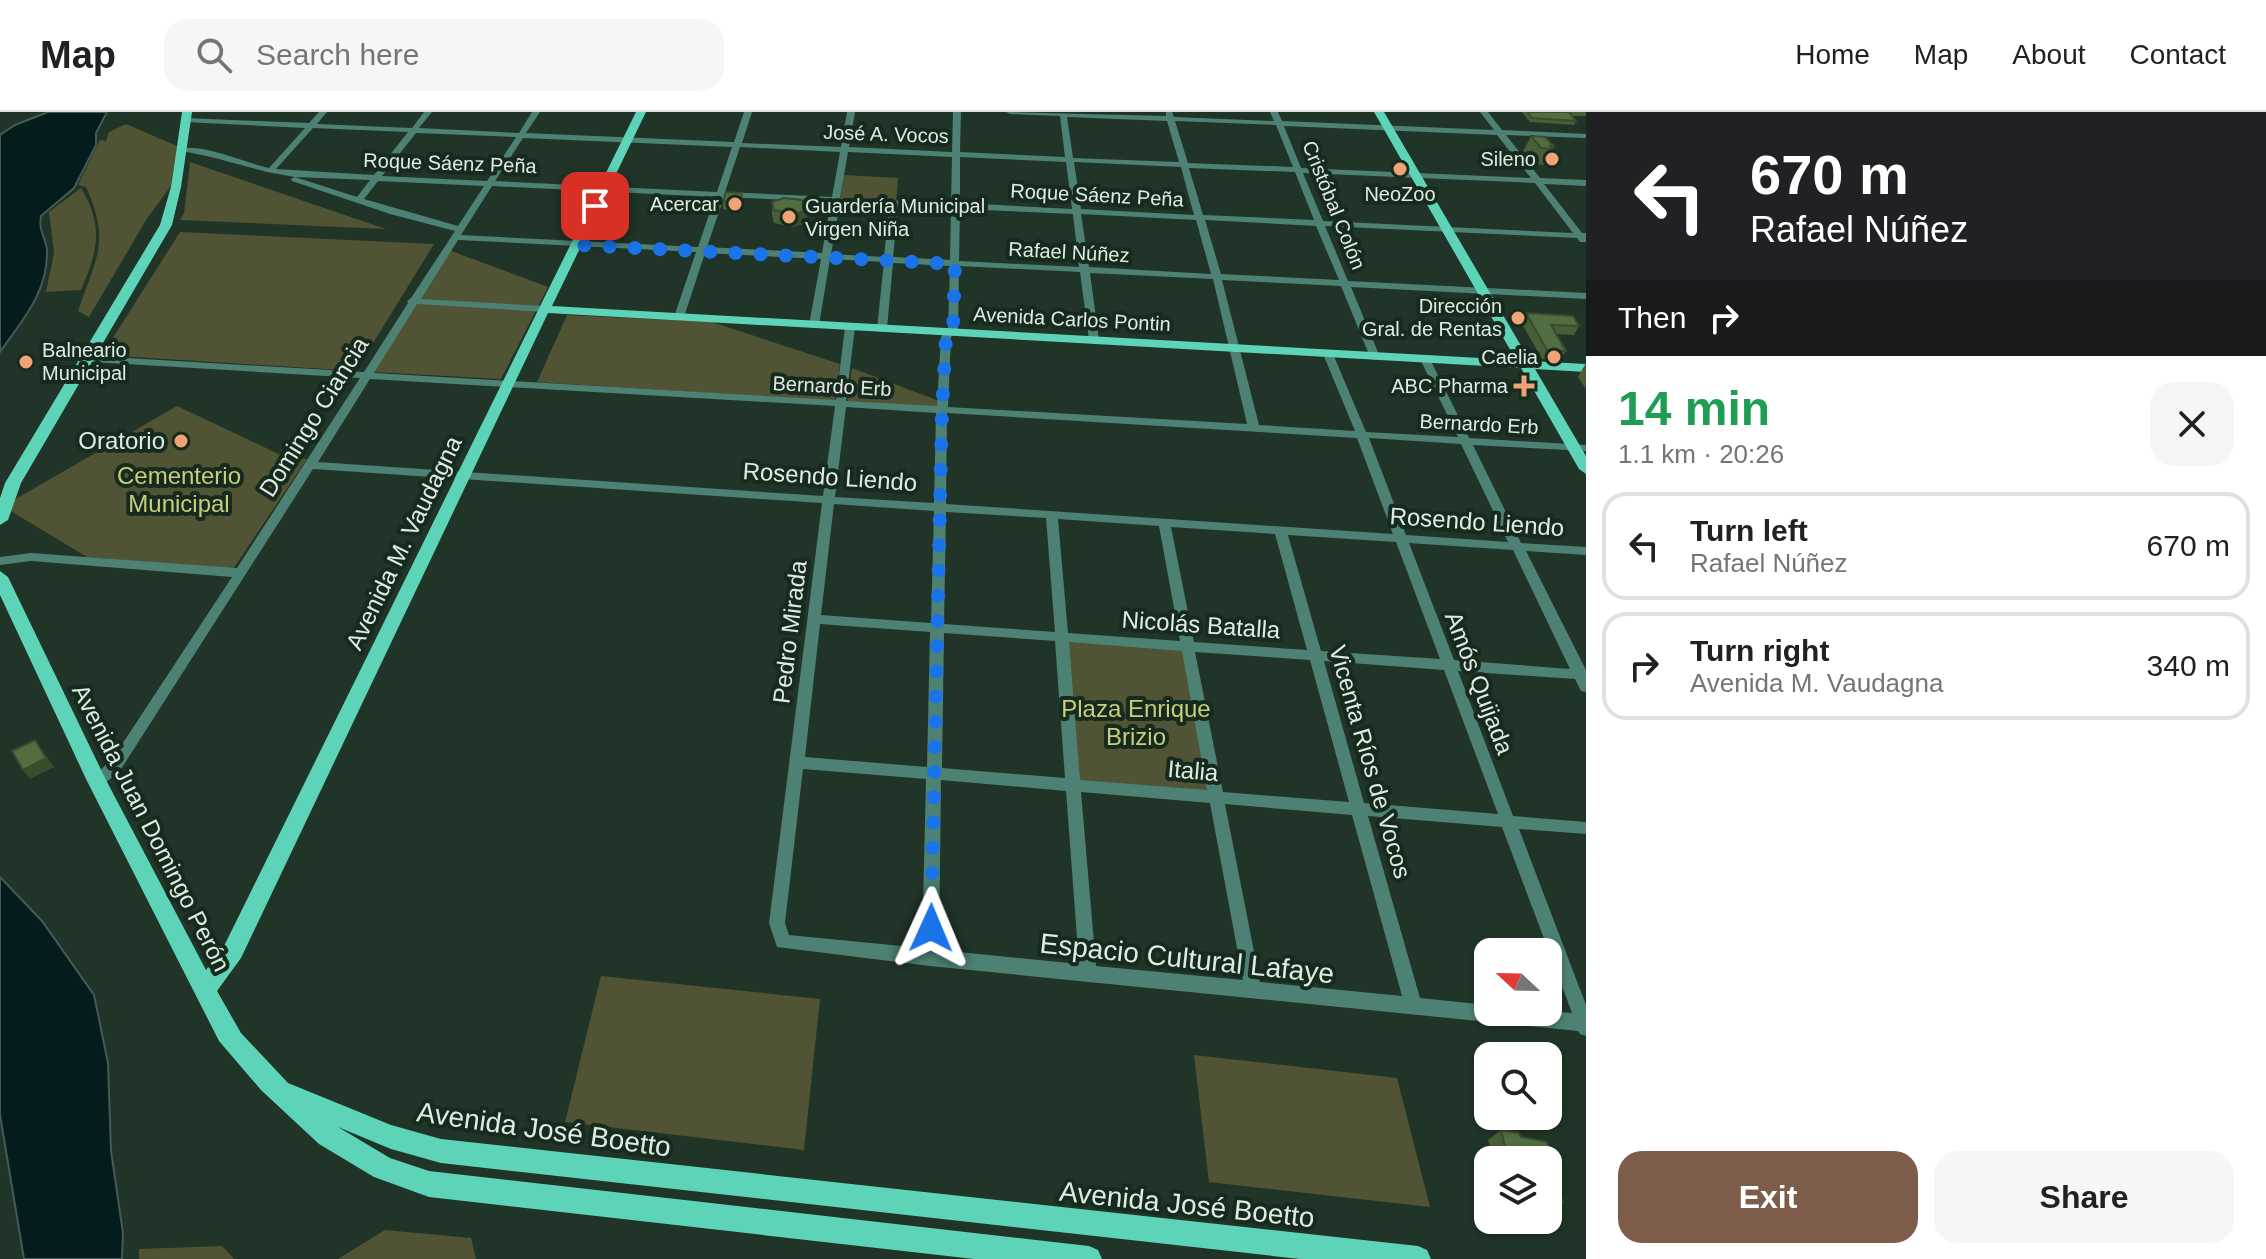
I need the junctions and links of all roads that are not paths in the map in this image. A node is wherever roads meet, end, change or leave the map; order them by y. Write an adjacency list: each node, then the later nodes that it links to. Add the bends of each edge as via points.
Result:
1 (323, 112): 16 (street)
2 (428, 112): 18 (street)
3 (536, 112): 20 (street, Domingo Ciancia)
4 (641, 112): 22 (main road, Avenida M. Vaudagna)
5 (748, 112): 23 (street)
6 (851, 112): 25 (street)
7 (957, 112): 26 (street)
8 (1010, 112): 12 (street)
9 (1274, 112): 15 (street, Cristóbal Colón)
10 (1379, 112): 17 (main road)
11 (1484, 112): 19 (street)
12 (1064, 113): 13 (street); 27 (street)
13 (1170, 115): 15 (street); 28 (street)
14 (186, 116): 16 (street, José A. Vocos); 24 (main road)
15 (1278, 123): 17 (street); 29 (street, Cristóbal Colón)
16 (309, 126): 18 (street, José A. Vocos); 30 (street)
17 (1388, 127): 19 (street); 32 (main road)
18 (413, 130): 20 (street, José A. Vocos); 33 (street)
19 (1498, 132): 21 (street); 34 (street)
20 (521, 135): 22 (street, José A. Vocos); 35 (street, Domingo Ciancia)
21 (1586, 136)
22 (628, 140): 23 (street, José A. Vocos); 37 (main road, Avenida M. Vaudagna)
23 (735, 145): 25 (street, José A. Vocos); 38 (street)
24 (181, 150): 30 (street, Roque Sáenz Peña, via 204,151); 70 (main road, via 166,225)
25 (844, 151): 26 (street, José A. Vocos); 40 (street)
26 (957, 155): 27 (street, José A. Vocos); 42 (street)
27 (1070, 160): 28 (street, José A. Vocos); 43 (street)
28 (1186, 165): 29 (street, José A. Vocos); 44 (street)
29 (1298, 169): 32 (street, José A. Vocos); 45 (street, Cristóbal Colón)
30 (271, 170): 31 (street, Roque Sáenz Peña)
31 (283, 172): 33 (street, Roque Sáenz Peña); 39 (street, Rafael Núñez)
32 (1416, 174): 34 (street, José A. Vocos); 46 (main road)
33 (375, 178): 35 (street, Roque Sáenz Peña); 39 (street)
34 (1538, 180): 36 (street, José A. Vocos); 48 (street)
35 (490, 183): 37 (street, Roque Sáenz Peña); 47 (street, Domingo Ciancia)
36 (1586, 183)
37 (604, 187): 38 (street, Roque Sáenz Peña); 49 (main road, Avenida M. Vaudagna)
38 (719, 194): 40 (street, Roque Sáenz Peña); 50 (street)
39 (359, 200): 47 (street, Rafael Núñez)
40 (836, 201): 41 (street, Roque Sáenz Peña); 51 (street)
41 (894, 203): 42 (street, Roque Sáenz Peña); 52 (street)
42 (954, 206): 43 (street, Roque Sáenz Peña); 53 (street)
43 (1077, 212): 44 (street, Roque Sáenz Peña); 54 (street)
44 (1200, 218): 45 (street, Roque Sáenz Peña); 55 (street)
45 (1320, 223): 46 (street, Roque Sáenz Peña); 56 (street, Cristóbal Colón)
46 (1445, 229): 48 (street, Roque Sáenz Peña); 57 (main road)
47 (456, 233): 49 (street, Rafael Núñez); 59 (street, Domingo Ciancia)
48 (1584, 239)
49 (577, 245): 50 (street, Rafael Núñez); 60 (main road, Avenida M. Vaudagna)
50 (699, 251): 51 (street, Rafael Núñez); 61 (street)
51 (827, 258): 52 (street, Rafael Núñez); 62 (street)
52 (889, 261): 53 (street, Rafael Núñez); 64 (street)
53 (955, 264): 54 (street, Rafael Núñez); 65 (street)
54 (1086, 271): 55 (street, Rafael Núñez); 66 (street)
55 (1217, 278): 56 (street, Rafael Núñez); 67 (street)
56 (1345, 284): 57 (street, Rafael Núñez); 69 (street, Cristóbal Colón)
57 (1480, 291): 58 (street, Rafael Núñez); 72 (main road)
58 (1586, 296)
59 (412, 301): 60 (street, Avenida Carlos Pontin); 74 (street, Domingo Ciancia)
60 (544, 309): 61 (main road, Avenida Carlos Pontin); 75 (main road, Avenida M. Vaudagna)
61 (679, 317): 62 (main road, Avenida Carlos Pontin)
62 (814, 325): 63 (main road, Avenida Carlos Pontin)
63 (850, 327): 64 (main road, Avenida Carlos Pontin); 76 (street, Pedro Mirada)
64 (882, 328): 65 (main road, Avenida Carlos Pontin)
65 (950, 332): 66 (main road, Avenida Carlos Pontin); 77 (street)
66 (1094, 340): 67 (main road, Avenida Carlos Pontin)
67 (1236, 348): 68 (main road, Avenida Carlos Pontin); 78 (street)
68 (1328, 354): 69 (main road, Avenida Carlos Pontin); 79 (street, Amós Quijada)
69 (1375, 357): 71 (main road, Avenida Carlos Pontin)
70 (82, 359): 74 (street, Bernardo Erb); 85 (main road); 89 (main road, via 13,483)
71 (1425, 359): 72 (main road, Avenida Carlos Pontin); 80 (street)
72 (1524, 365): 73 (main road, Avenida Carlos Pontin); 81 (main road)
73 (1586, 368)
74 (365, 376): 75 (street, Bernardo Erb); 82 (street, Domingo Ciancia)
75 (506, 385): 76 (street, Bernardo Erb); 84 (main road, Avenida M. Vaudagna)
76 (840, 405): 77 (street, Bernardo Erb); 86 (street, Pedro Mirada)
77 (942, 411): 78 (street, Bernardo Erb); 87 (street)
78 (1254, 429): 79 (street, Bernardo Erb)
79 (1362, 435): 80 (street, Bernardo Erb); 92 (street, Amós Quijada)
80 (1465, 441): 81 (street, Bernardo Erb); 93 (street)
81 (1580, 448): 83 (main road)
82 (311, 465): 84 (street, Rosendo Liendo); 96 (street, Domingo Ciancia)
83 (1586, 469)
84 (465, 474): 86 (street, Rosendo Liendo); 117 (main road, Avenida M. Vaudagna, via 233,951)
85 (0, 482)
86 (829, 499): 87 (street, Rosendo Liendo); 98 (street, Pedro Mirada)
87 (941, 507): 88 (street, Rosendo Liendo); 99 (street)
88 (1052, 514): 90 (street, Rosendo Liendo); 100 (street)
89 (0, 520)
90 (1164, 522): 91 (street, Rosendo Liendo); 101 (street)
91 (1281, 532): 92 (street, Rosendo Liendo); 102 (street, Vicenta Ríos de Vocos)
92 (1399, 539): 93 (street, Rosendo Liendo); 103 (street, Amós Quijada)
93 (1517, 546): 94 (street, Rosendo Liendo); 104 (street)
94 (1586, 551)
95 (0, 561): 96 (street, via 31,557)
96 (242, 573): 107 (street, Domingo Ciancia, via 118,762)
97 (0, 577): 107 (main road, Avenida Juan Domingo Perón)
98 (813, 619): 99 (street, Nicolás Batalla); 105 (street, Pedro Mirada)
99 (938, 629): 100 (street, Nicolás Batalla); 106 (street)
100 (1061, 638): 101 (street, Nicolás Batalla); 108 (street)
101 (1190, 646): 102 (street, Nicolás Batalla); 109 (street)
102 (1316, 656): 103 (street, Nicolás Batalla); 110 (street, Vicenta Ríos de Vocos)
103 (1448, 665): 104 (street, Nicolás Batalla); 111 (street, Amós Quijada)
104 (1584, 679)
105 (795, 762): 106 (street, Italia); 113 (street, Pedro Mirada, via 777,923)
106 (935, 773): 108 (street, Italia); 114 (street)
107 (97, 781): 117 (main road, Avenida Juan Domingo Perón)
108 (1073, 785): 109 (street, Italia); 115 (street)
109 (1218, 797): 110 (street, Italia); 116 (street)
110 (1358, 809): 111 (street, Italia); 118 (street, Vicenta Ríos de Vocos)
111 (1509, 822): 112 (street, Italia); 119 (street, Amós Quijada)
112 (1586, 828)
113 (783, 942): 114 (street, Espacio Cultural Lafaye)
114 (930, 958): 115 (street, Espacio Cultural Lafaye)
115 (1088, 974): 116 (street, Espacio Cultural Lafaye)
116 (1253, 990): 118 (street, Espacio Cultural Lafaye)
117 (204, 992): 120 (main road, Avenida Juan Domingo Perón, via 242,1054)
118 (1413, 1006): 119 (street, Espacio Cultural Lafaye)
119 (1585, 1025)
120 (277, 1088): 121 (main road, via 312,1125 359,1157 429,1184); 122 (main road, Avenida José Boetto, via 305,1105 441,1151)
121 (1089, 1259)
122 (1418, 1259)

